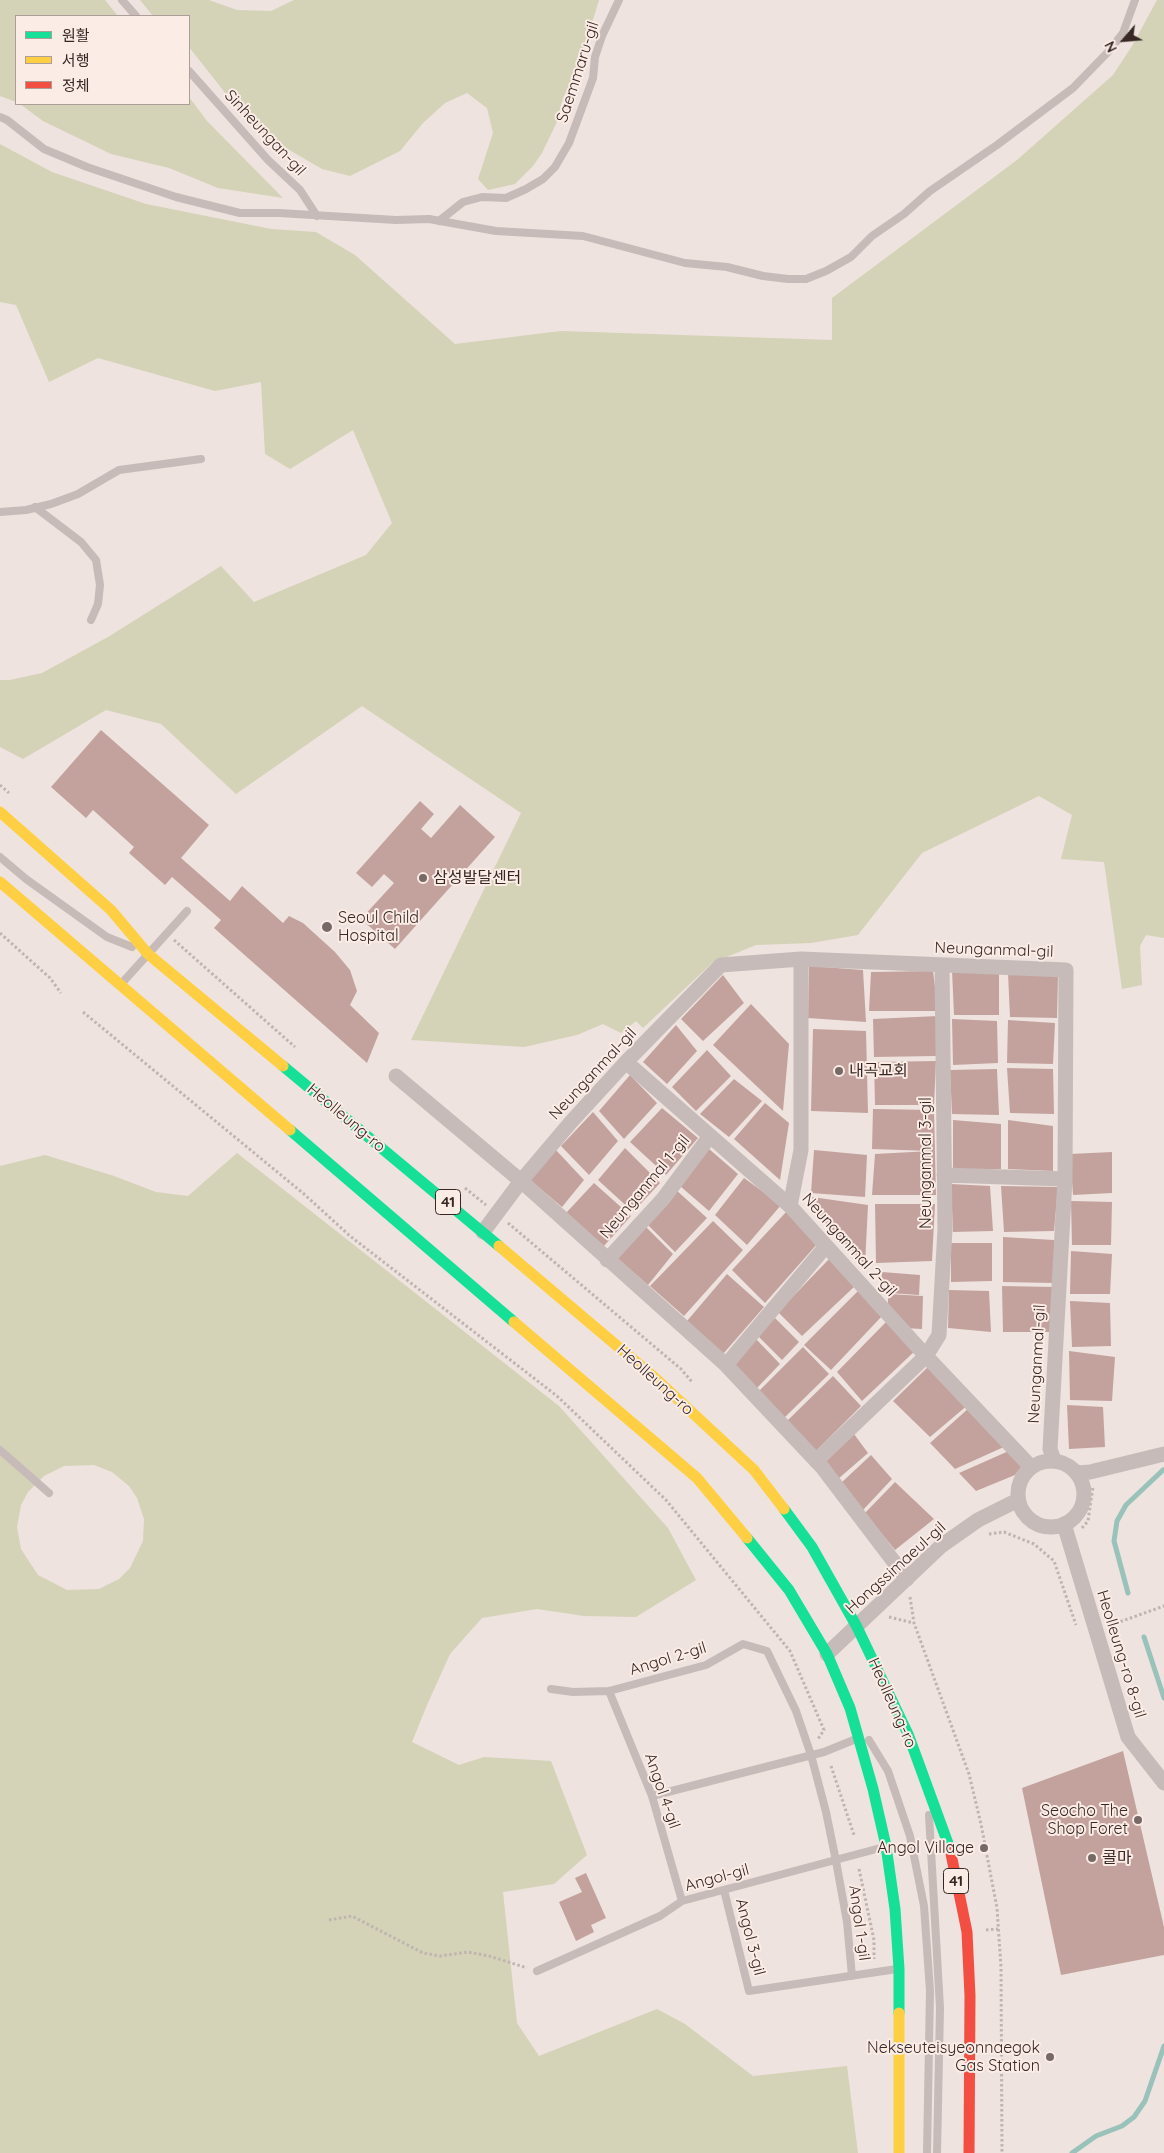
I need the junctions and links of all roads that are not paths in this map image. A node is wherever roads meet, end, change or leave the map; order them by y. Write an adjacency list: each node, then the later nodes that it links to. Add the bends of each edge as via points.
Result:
1 (122, 0): 4 (lane)
2 (619, 0): 8 (lane, Saemmaru-gil, via 602,36 593,78 569,143 555,167 526,189 506,198 482,197 463,202)
3 (1135, 0): 8 (lane, via 1122,32 1108,52 1073,88 930,191 872,236 851,257 806,279 685,263 583,236 496,231)
4 (135, 15)
5 (190, 72): 7 (lane, Sinheungan-gil, via 268,160 300,190)
6 (0, 117): 7 (lane, via 44,149 176,197 240,213)
7 (317, 216): 8 (lane)
8 (439, 221)
9 (201, 459): 10 (lane, via 119,470 78,494)
10 (35, 508): 11 (lane); 12 (lane, via 81,542 96,560 100,585 98,604)
11 (0, 512)
12 (91, 620)
13 (0, 812): 17 (main road, Heolleung-ro / 41, via 111,910)
14 (0, 857): 17 (lane, via 107,937)
15 (0, 882): 20 (main road)
16 (188, 911): 17 (lane)
17 (148, 954): 20 (lane); 28 (main road, Heolleung-ro / 41)
18 (801, 960): 19 (street, Neunganmal-gil); 21 (street, Neunganmal-gil, via 722,965); 27 (street, via 800,1150)
19 (942, 965): 24 (street, Neunganmal 3-gil); 25 (street, Neunganmal-gil, via 1066,970)
20 (121, 985): 44 (main road, via 697,1478 789,1590)
21 (626, 1062): 23 (street, Neunganmal 2-gil); 26 (street, Neunganmal-gil)
22 (396, 1076): 26 (street)
23 (710, 1136): 27 (street, Neunganmal 2-gil); 30 (street, Neunganmal 1-gil, via 663,1199)
24 (944, 1175): 25 (street); 31 (street, Neunganmal 3-gil, via 939,1335)
25 (1065, 1179): 35 (street, Neunganmal-gil, via 1050,1449)
26 (521, 1181): 28 (street, Neunganmal-gil); 30 (street, Neunganmal 1-gil)
27 (790, 1206): 29 (street, Neunganmal 2-gil)
28 (483, 1232): 43 (main road, Heolleung-ro / 41, via 655,1378 754,1470 812,1547)
29 (826, 1246): 31 (street, Neunganmal 2-gil); 32 (street)
30 (607, 1260): 32 (street, Neunganmal 1-gil)
31 (926, 1356): 36 (street); 37 (street, Neunganmal 2-gil)
32 (726, 1365): 36 (street, Neunganmal 1-gil)
33 (0, 1450): 39 (lane)
34 (1164, 1454): 38 (street, via 1090,1472)
35 (1054, 1460): 37 (street); 38 (street)
36 (816, 1461): 42 (street, Neunganmal 1-gil)
37 (1031, 1467): 40 (street, via 1021,1479)
38 (1077, 1472): 41 (street, via 1082,1481 1083,1502 1073,1519)
39 (50, 1493)
40 (1018, 1500): 41 (street, via 1035,1523 1045,1526); 42 (street, Hongssimaeul-gil, via 978,1520 941,1546)
41 (1064, 1524): 50 (street, Heolleung-ro 8-gil, via 1128,1737)
42 (907, 1579): 43 (street, Hongssimaeul-gil)
43 (857, 1627): 44 (street, Hongssimaeul-gil); 51 (main road, Heolleung-ro / 41, via 908,1734)
44 (827, 1654): 47 (main road)
45 (550, 1689): 46 (lane, Angol 2-gil)
46 (609, 1691): 49 (lane, Angol 2-gil, via 706,1665 742,1644 767,1651); 52 (lane, Angol 4-gil)
47 (850, 1708): 48 (main road); 62 (lane, via 888,1771 910,1836 924,1906 930,1991)
48 (858, 1739): 49 (lane); 53 (main road, via 874,1790)
49 (812, 1755): 52 (lane); 54 (lane, Angol 2-gil)
50 (1164, 1783)
51 (927, 1786): 63 (lane, via 940,2008); 64 (main road, Heolleung-ro / 41, via 949,1844 967,1932)
52 (652, 1796): 56 (lane, Angol 4-gil)
53 (886, 1846): 54 (lane, Angol-gil); 57 (main road)
54 (836, 1861): 55 (lane, Angol-gil); 59 (lane, Angol 1-gil)
55 (724, 1890): 56 (lane, Angol-gil); 60 (lane, Angol 3-gil)
56 (682, 1901): 58 (lane, Angol-gil, via 660,1916)
57 (900, 1969): 59 (lane); 61 (main road)
58 (537, 1971)
59 (852, 1976): 60 (lane, Angol 1-gil)
60 (749, 1991)
61 (899, 2153)
62 (927, 2153)
63 (937, 2153)
64 (969, 2153)

